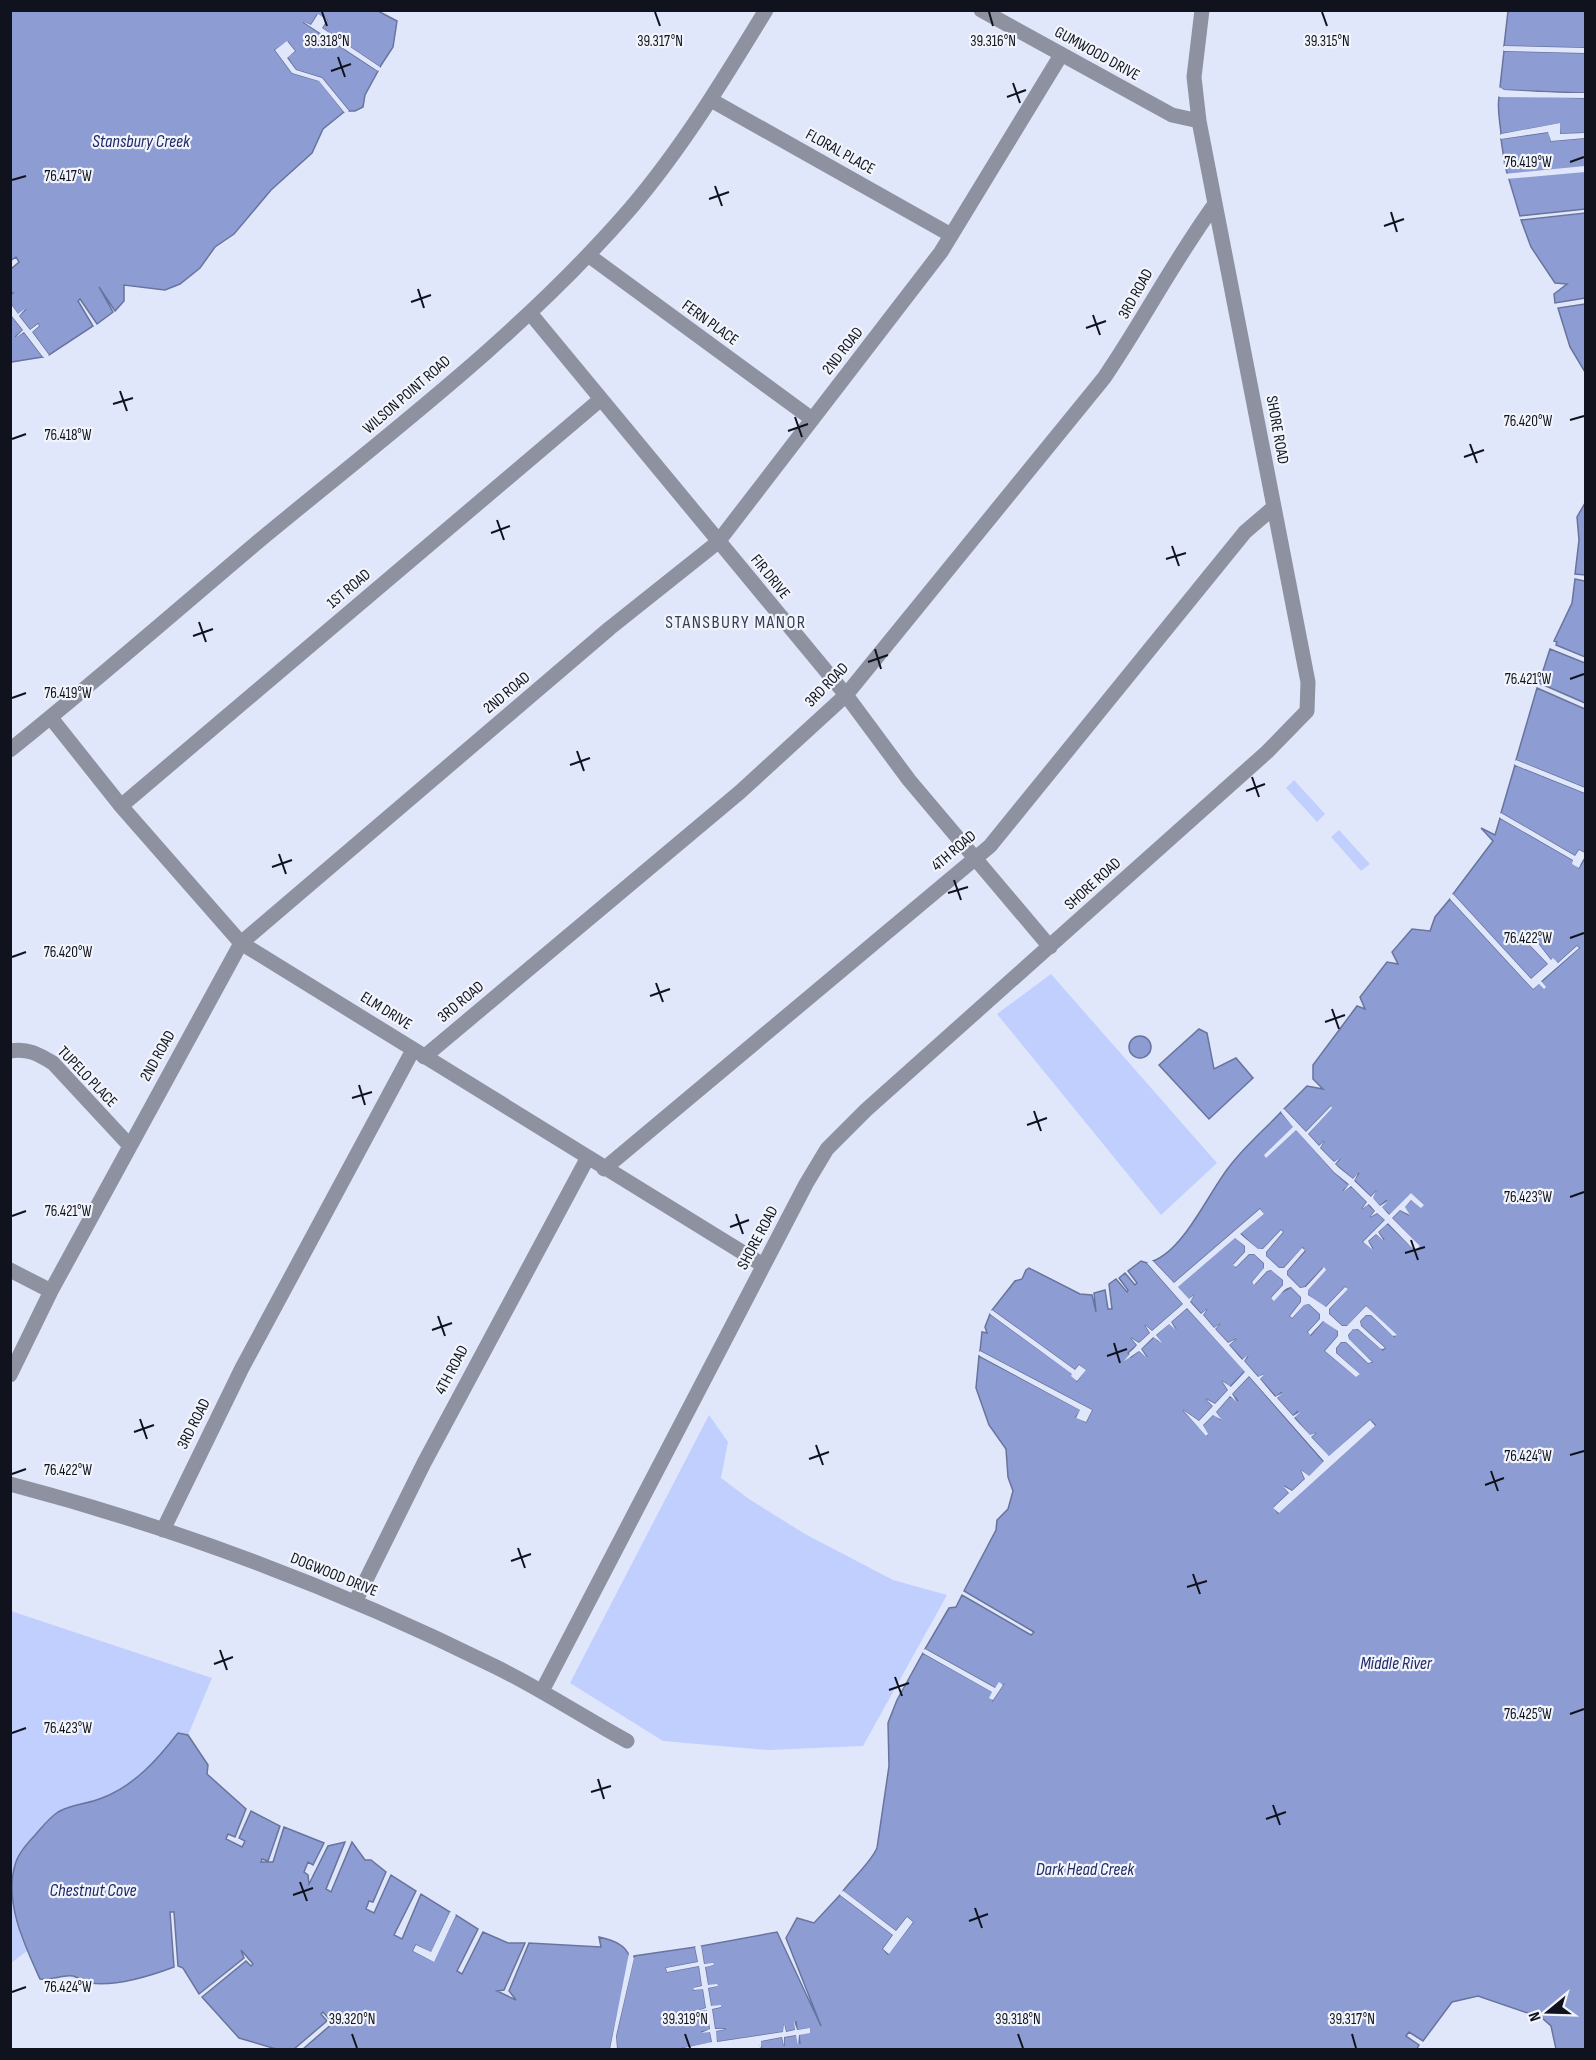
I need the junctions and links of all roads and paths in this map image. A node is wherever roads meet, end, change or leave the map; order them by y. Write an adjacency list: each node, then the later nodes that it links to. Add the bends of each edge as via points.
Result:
1 (766, 10): 5 (street, WILSON POINT ROAD)
2 (981, 10): 4 (street, GUMWOOD DRIVE)
3 (1202, 10): 6 (street, SHORE ROAD, via 1194,77)
4 (1061, 55): 6 (street, GUMWOOD DRIVE, via 1172,115); 8 (street, 2ND ROAD)
5 (711, 100): 8 (street, FLORAL PLACE); 9 (street, WILSON POINT ROAD, via 647,188)
6 (1199, 121): 7 (street, SHORE ROAD)
7 (1215, 204): 13 (street, SHORE ROAD); 15 (street, 3RD ROAD, via 1104,378)
8 (951, 235): 12 (street, 2ND ROAD, via 901,307)
9 (588, 255): 10 (street, WILSON POINT ROAD); 12 (street, FERN PLACE)
10 (530, 313): 11 (street, FIR DRIVE); 16 (street, WILSON POINT ROAD)
11 (601, 399): 14 (street, FIR DRIVE); 18 (street, 1ST ROAD)
12 (812, 419): 14 (street, 2ND ROAD)
13 (1273, 508): 19 (street, 4TH ROAD, via 1245,532 990,846); 21 (street, SHORE ROAD, via 1308,682 1307,711)
14 (718, 542): 15 (street, FIR DRIVE); 20 (street, 2ND ROAD, via 610,628)
15 (846, 695): 19 (street, FIR DRIVE, via 909,780); 23 (street, 3RD ROAD, via 740,792)
16 (51, 718): 17 (street, WILSON POINT ROAD); 18 (street, ELM DRIVE)
17 (10, 750)
18 (121, 806): 20 (street, ELM DRIVE)
19 (975, 858): 21 (street, FIR DRIVE); 26 (street, 4TH ROAD)
20 (241, 943): 23 (street, ELM DRIVE); 24 (street, 2ND ROAD)
21 (1050, 947): 27 (street, SHORE ROAD, via 827,1149)
22 (10, 1051): 24 (street, TUPELO PLACE, via 38,1053 53,1063)
23 (418, 1053): 25 (street, ELM DRIVE); 32 (street, 3RD ROAD, via 242,1368)
24 (130, 1146): 29 (street, 2ND ROAD)
25 (586, 1159): 26 (street, ELM DRIVE); 33 (street, 4TH ROAD, via 424,1463)
26 (604, 1169): 27 (street, ELM DRIVE)
27 (763, 1265): 34 (street, SHORE ROAD)
28 (10, 1270): 29 (street)
29 (51, 1291): 30 (street, 2ND ROAD)
30 (10, 1375)
31 (10, 1484): 32 (street, DOGWOOD DRIVE)
32 (163, 1530): 33 (street, DOGWOOD DRIVE)
33 (355, 1602): 34 (street, DOGWOOD DRIVE)
34 (542, 1691): 35 (street, DOGWOOD DRIVE)
35 (627, 1741)

